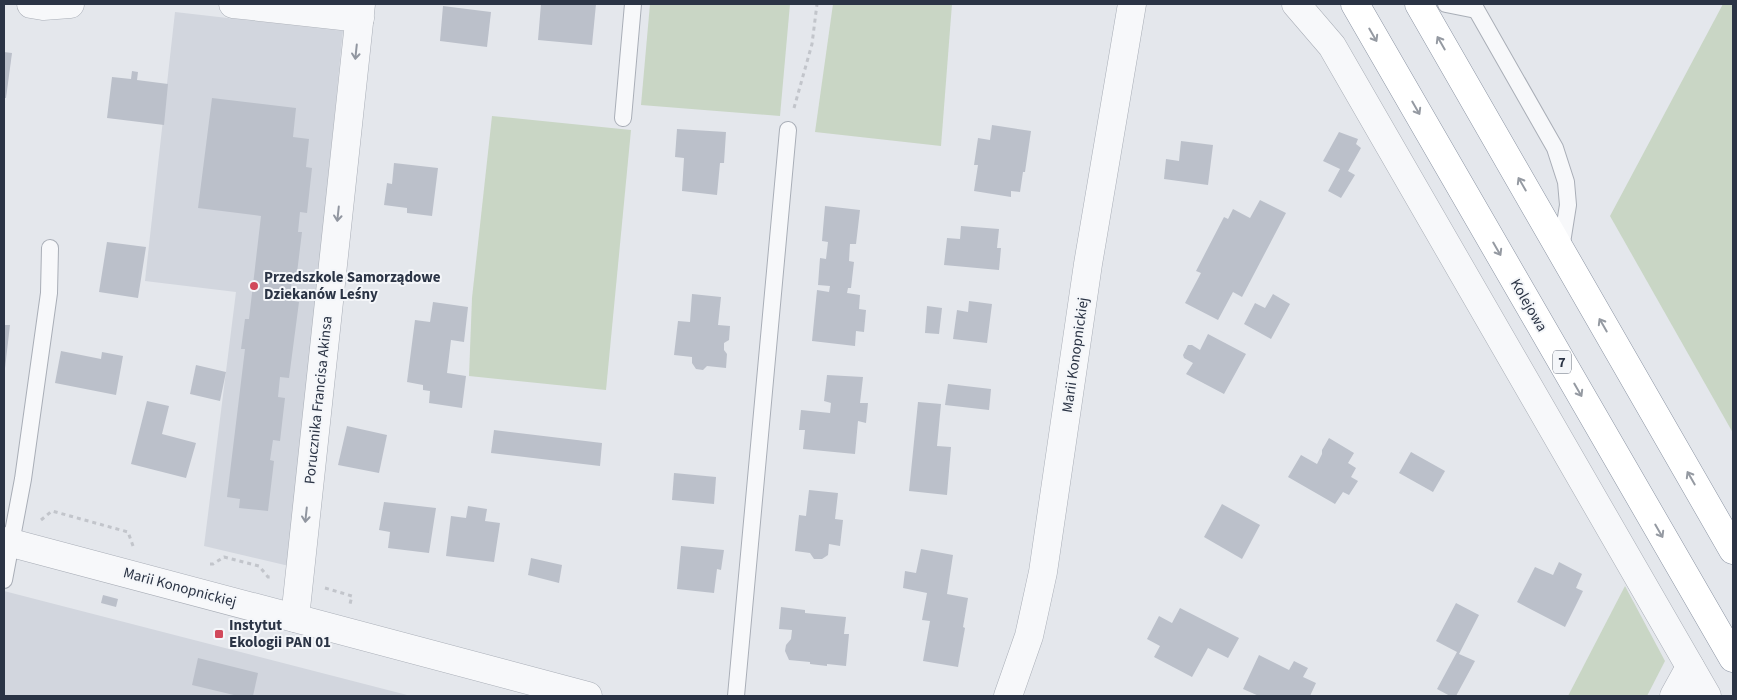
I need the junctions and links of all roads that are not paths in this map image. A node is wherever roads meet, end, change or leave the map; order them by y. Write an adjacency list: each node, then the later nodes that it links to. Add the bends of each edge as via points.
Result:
1 (31, 4): 2 (street)
2 (70, 4)
3 (233, 4): 11 (street)
4 (634, 4): 12 (lane)
5 (1296, 4): 21 (street, via 1332,46)
6 (1355, 4): 20 (highway, Kolejowa / 7, one-way to 20)
7 (1418, 4): 15 (highway, one-way to 7)
8 (1446, 4): 10 (lane)
9 (1131, 6): 24 (street, Marii Konopnickiej, via 1088,264 1043,572 1030,636)
10 (1475, 7): 15 (lane, via 1555,148 1566,182 1568,206)
11 (360, 11): 19 (street, Porucznika Francisa Akinsa, one-way to 19)
12 (624, 118)
13 (788, 130): 23 (lane)
14 (50, 248): 16 (lane, via 49,293 23,479)
15 (1561, 252): 17 (highway, one-way to 15)
16 (8, 542): 18 (lane); 19 (street, Marii Konopnickiej)
17 (1733, 550)
18 (4, 580)
19 (295, 618): 22 (street, Marii Konopnickiej)
20 (1733, 658)
21 (1690, 667): 25 (street); 26 (street)
22 (588, 696)
23 (736, 696)
24 (1008, 696)
25 (1674, 696)
26 (1707, 696)

